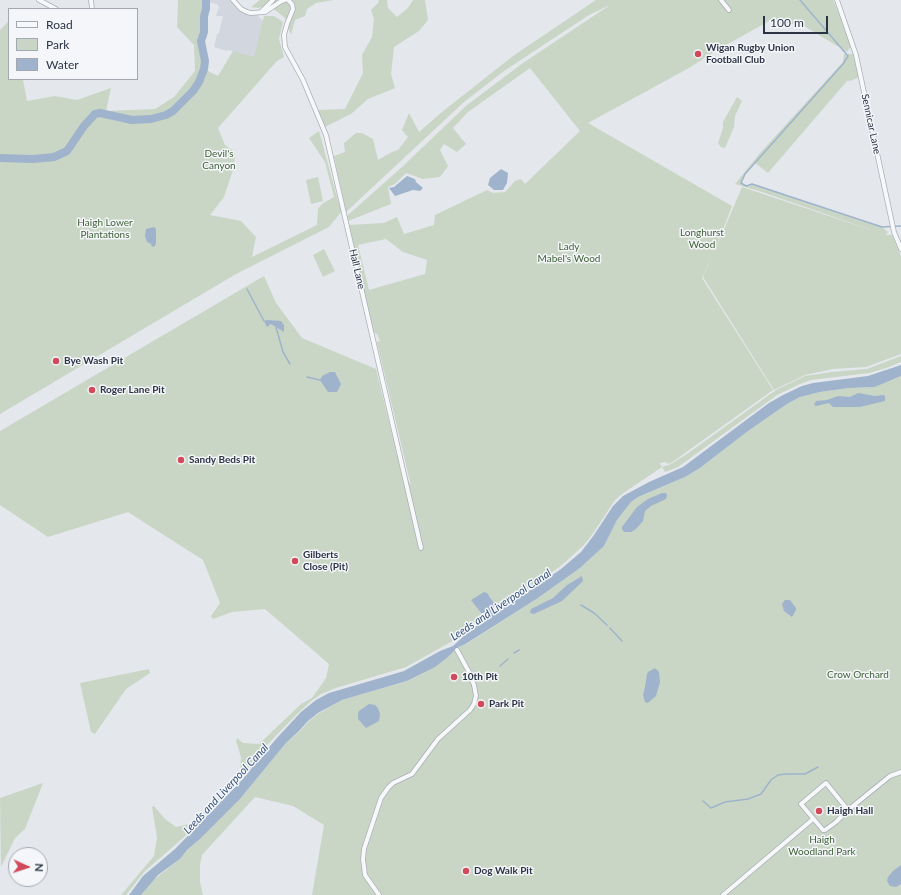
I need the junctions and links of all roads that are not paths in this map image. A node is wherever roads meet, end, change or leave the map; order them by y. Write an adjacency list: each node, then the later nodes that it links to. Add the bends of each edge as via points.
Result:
1 (39, 0): 8 (street)
2 (233, 0): 10 (street, via 247,12)
3 (273, 0): 10 (street)
4 (285, 0): 10 (street)
5 (288, 0): 12 (street, Hall Lane, via 293,9 284,35 285,47 303,80 326,135)
6 (721, 0): 9 (street)
7 (837, 0): 11 (street, Sennicar Lane, via 856,55 892,224)
8 (54, 8)
9 (729, 10)
10 (261, 12)
11 (901, 249)
12 (421, 548)
13 (457, 650): 17 (street, via 474,685 474,704 438,739 412,774 393,783 381,798 363,859 365,875)
14 (901, 772): 15 (street, via 890,776)
15 (848, 810): 16 (street, via 825,830); 16 (street, via 826,783 801,804)
16 (813, 818): 18 (street)
17 (379, 895)
18 (723, 895)

